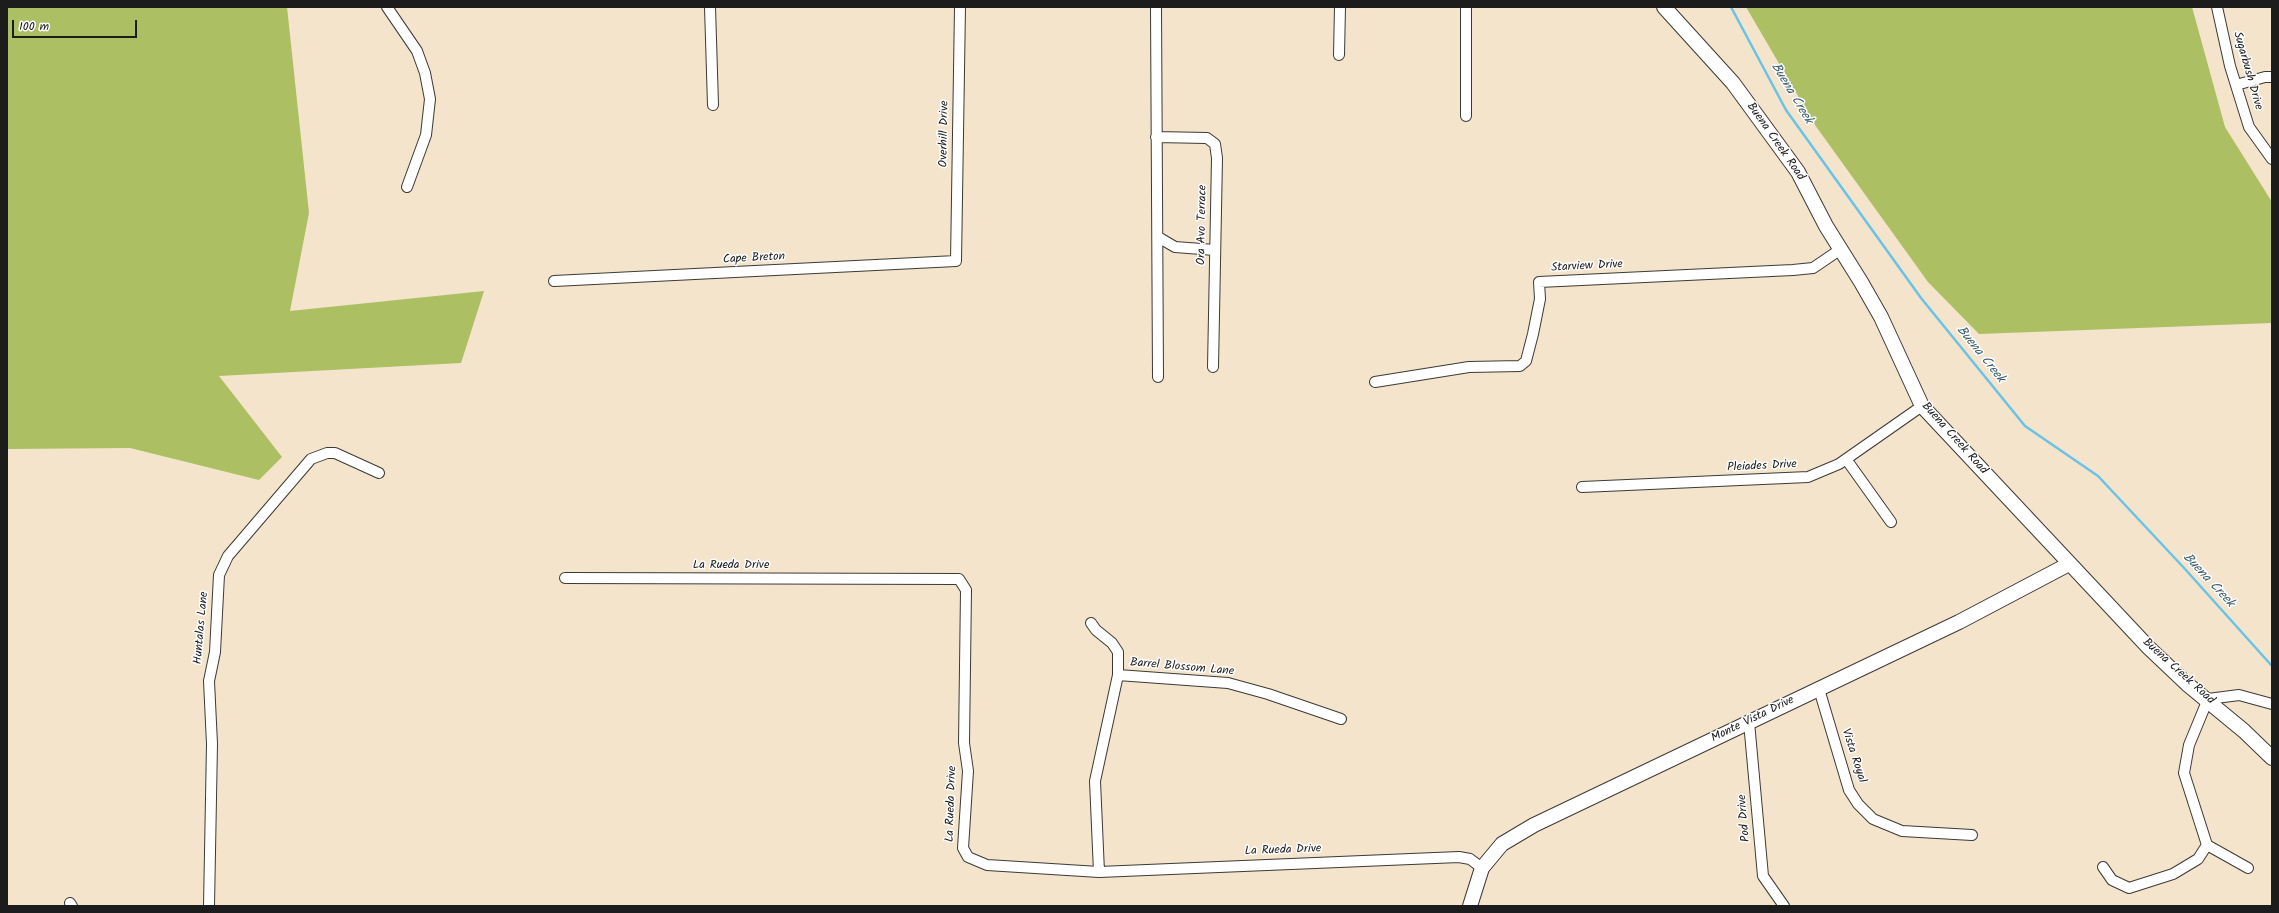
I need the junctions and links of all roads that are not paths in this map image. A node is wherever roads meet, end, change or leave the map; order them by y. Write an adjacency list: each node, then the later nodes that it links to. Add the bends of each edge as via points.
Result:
1 (387, 7): 16 (street, via 417,51 430,99 426,135)
2 (710, 7): 12 (street)
3 (960, 7): 20 (street, Overhill Drive)
4 (1156, 7): 14 (street)
5 (1340, 7): 9 (street)
6 (1466, 7): 13 (street)
7 (1664, 7): 18 (main road, Buena Creek Road, via 1733,83 1764,123 1798,172)
8 (2217, 7): 11 (street, Sugarbush Drive)
9 (1339, 55)
10 (2272, 77): 11 (street)
11 (2236, 85): 15 (street, Sugarbush Drive, via 2249,127)
12 (713, 105)
13 (1466, 116)
14 (1156, 137): 17 (street); 19 (street, Ora Avo Terrace, via 1207,138 1214,144 1217,158)
15 (2272, 159)
16 (407, 187)
17 (1158, 237): 19 (street, via 1175,247); 23 (street)
18 (1841, 249): 24 (street, Starview Drive, via 1813,268 1539,282 1540,299 1533,334 1526,361 1520,366 1469,367); 25 (main road, Buena Creek Road, via 1881,318)
19 (1215, 250): 22 (street, Ora Avo Terrace)
20 (956, 261): 21 (street, Cape Breton)
21 (554, 281)
22 (1213, 367)
23 (1158, 377)
24 (1375, 382)
25 (1922, 406): 26 (street, Pleiades Drive); 30 (main road, Buena Creek Road)
26 (1846, 459): 28 (street, Pleiades Drive, via 1821,473 1792,479); 29 (street)
27 (379, 473): 46 (street, Huntalas Lane, via 335,453 311,459 228,556 219,575 214,652 209,681 212,744)
28 (1582, 487)
29 (1891, 522)
30 (2069, 564): 34 (main road, Monte Vista Drive, via 1959,622); 35 (main road, Buena Creek Road, via 2149,648)
31 (565, 578): 45 (street, La Rueda Drive, via 959,580 966,590 964,742 968,771 964,853 968,858 987,865)
32 (1091, 623): 33 (street, via 1118,652)
33 (1118, 676): 37 (street, Barrel Blossom Lane, via 1228,683); 45 (street, Barrel Blossom Lane, via 1095,781)
34 (1818, 689): 38 (main road, Monte Vista Drive); 40 (street, Vista Royal, via 1849,790 1873,819 1902,831)
35 (2208, 699): 36 (street, via 2239,695); 39 (main road, Buena Creek Road); 41 (street, via 2190,745 2184,773)
36 (2272, 704)
37 (1341, 719)
38 (1749, 722): 43 (main road, Monte Vista Drive, via 1534,825 1502,844); 48 (street, Pod Drive, via 1763,876)
39 (2272, 758)
40 (1972, 835)
41 (2207, 845): 42 (street, via 2198,860 2173,874 2129,888 2112,880); 44 (street)
42 (2103, 867)
43 (1482, 868): 45 (street, La Rueda Drive, via 1470,859 1459,856); 47 (main road, Monte Vista Drive)
44 (2248, 868)
45 (1099, 872)
46 (209, 906)
47 (1470, 906)
48 (1784, 906)

